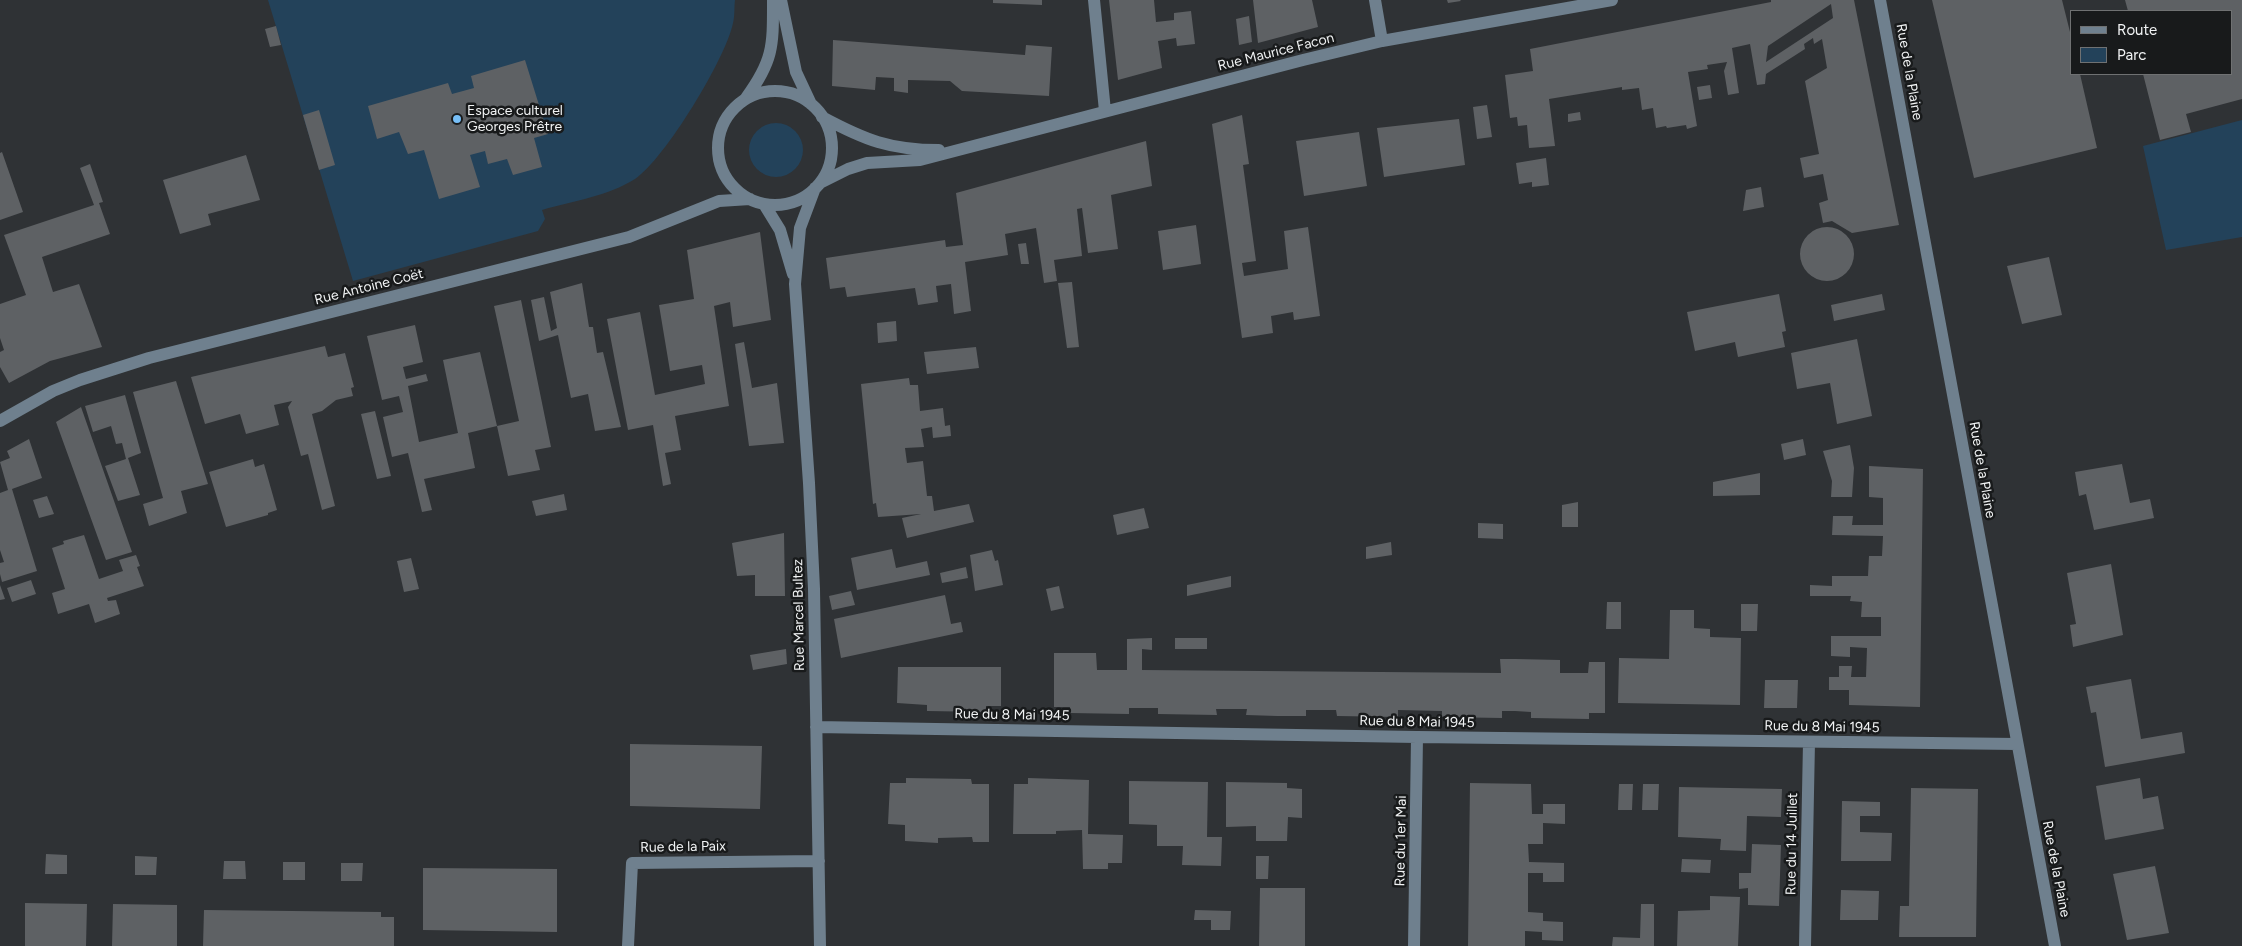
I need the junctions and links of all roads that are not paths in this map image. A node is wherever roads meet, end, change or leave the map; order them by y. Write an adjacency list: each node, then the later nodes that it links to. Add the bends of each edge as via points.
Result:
1 (773, 0): 8 (street, via 771,55)
2 (781, 0): 9 (street, via 796,72)
3 (1094, 0): 10 (street)
4 (1375, 0): 7 (street)
5 (1612, 0): 7 (street, Rue Maurice Facon)
6 (1880, 0): 21 (street, Rue de la Plaine)
7 (1382, 41): 10 (street, Rue Maurice Facon)
8 (745, 100): 9 (street, via 764,92 778,91); 14 (street, via 725,120 718,147 728,181)
9 (811, 104): 11 (street)
10 (1105, 112): 12 (street, Rue Maurice Facon)
11 (822, 117): 12 (street, Rue Maurice Facon, via 884,145); 13 (street, via 829,130 832,150 827,171)
12 (952, 151): 13 (street, Rue Maurice Facon, via 910,162 867,163)
13 (818, 185): 15 (street, via 791,202); 16 (street, Rue Marcel Bultez, via 800,228)
14 (750, 199): 15 (street); 17 (street, Rue Antoine Coët, via 719,201 629,237 149,358 53,391)
15 (764, 204): 16 (street, Rue Marcel Bultez, via 780,230)
16 (796, 284): 18 (street, Rue Marcel Bultez, via 810,493)
17 (0, 421)
18 (816, 727): 19 (street, Rue du 8 Mai 1945); 22 (street, Rue Marcel Bultez)
19 (1418, 737): 20 (street, Rue du 8 Mai 1945); 25 (street, Rue du 1er Mai)
20 (1810, 742): 21 (street, Rue du 8 Mai 1945); 26 (street, Rue du 14 Juillet)
21 (2017, 744): 27 (street, Rue de la Plaine)
22 (819, 861): 23 (street, Rue de la Paix, via 632,863); 24 (street, Rue Marcel Bultez)
23 (628, 946)
24 (820, 946)
25 (1414, 946)
26 (1805, 946)
27 (2055, 946)

